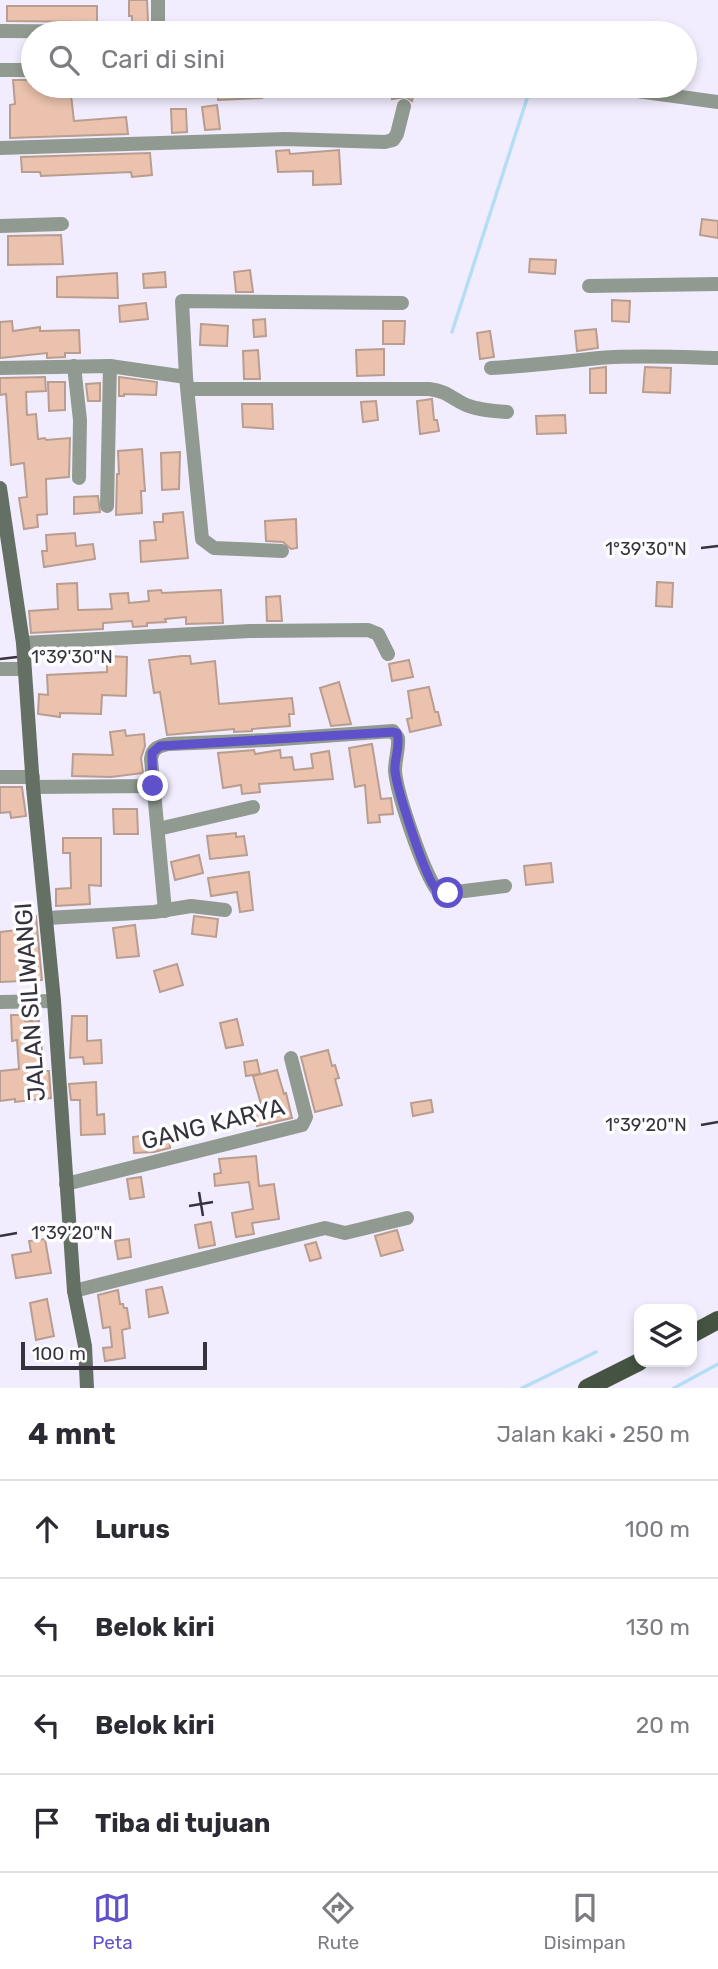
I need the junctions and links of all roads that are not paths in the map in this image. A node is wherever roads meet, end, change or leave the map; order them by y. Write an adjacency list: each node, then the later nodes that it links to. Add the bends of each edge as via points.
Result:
1 (158, 0): 2 (street)
2 (158, 21)
3 (0, 31): 4 (street)
4 (21, 31)
5 (0, 70): 6 (street)
6 (21, 70)
7 (689, 98): 8 (street)
8 (718, 102)
9 (404, 106): 10 (street, via 397,134 385,142 272,139)
10 (0, 148)
11 (62, 225): 12 (street)
12 (0, 226)
13 (718, 284): 14 (street)
14 (589, 286)
15 (402, 303): 21 (street, via 182,301)
16 (718, 358): 20 (street, via 600,358)
17 (74, 366): 18 (street); 19 (street); 23 (street, via 80,420)
18 (110, 366): 21 (street); 25 (street)
19 (0, 368)
20 (491, 368)
21 (187, 383): 22 (street, via 429,389 445,391 464,404); 26 (street, via 202,539 214,548)
22 (507, 412)
23 (79, 478)
24 (0, 488): 27 (street, JALAN SILIWANGI)
25 (107, 506)
26 (282, 551)
27 (23, 643): 28 (street, via 368,630 379,634); 30 (street, JALAN SILIWANGI)
28 (388, 654)
29 (0, 669): 30 (street)
30 (24, 669): 32 (street, JALAN SILIWANGI)
31 (0, 777): 32 (street)
32 (33, 782): 33 (street); 39 (street, JALAN SILIWANGI)
33 (153, 786): 35 (street); 36 (street, via 152,753 160,746 393,732 398,738 399,791 436,890 448,893)
34 (253, 807): 35 (street)
35 (158, 829): 38 (street)
36 (505, 886)
37 (226, 910): 38 (street, via 191,906)
38 (165, 911): 39 (street)
39 (47, 918): 40 (street, JALAN SILIWANGI)
40 (54, 1001): 41 (street); 43 (street, JALAN SILIWANGI)
41 (0, 1002)
42 (291, 1058): 43 (street, GANG KARYA, via 306,1116 302,1125)
43 (66, 1184): 45 (street, JALAN SILIWANGI)
44 (407, 1218): 45 (street, via 345,1233 325,1228)
45 (74, 1291): 49 (street, JALAN SILIWANGI, via 85,1346)
46 (718, 1320): 47 (main road)
47 (697, 1331)
48 (634, 1364): 50 (main road)
49 (87, 1388)
50 (587, 1388)

